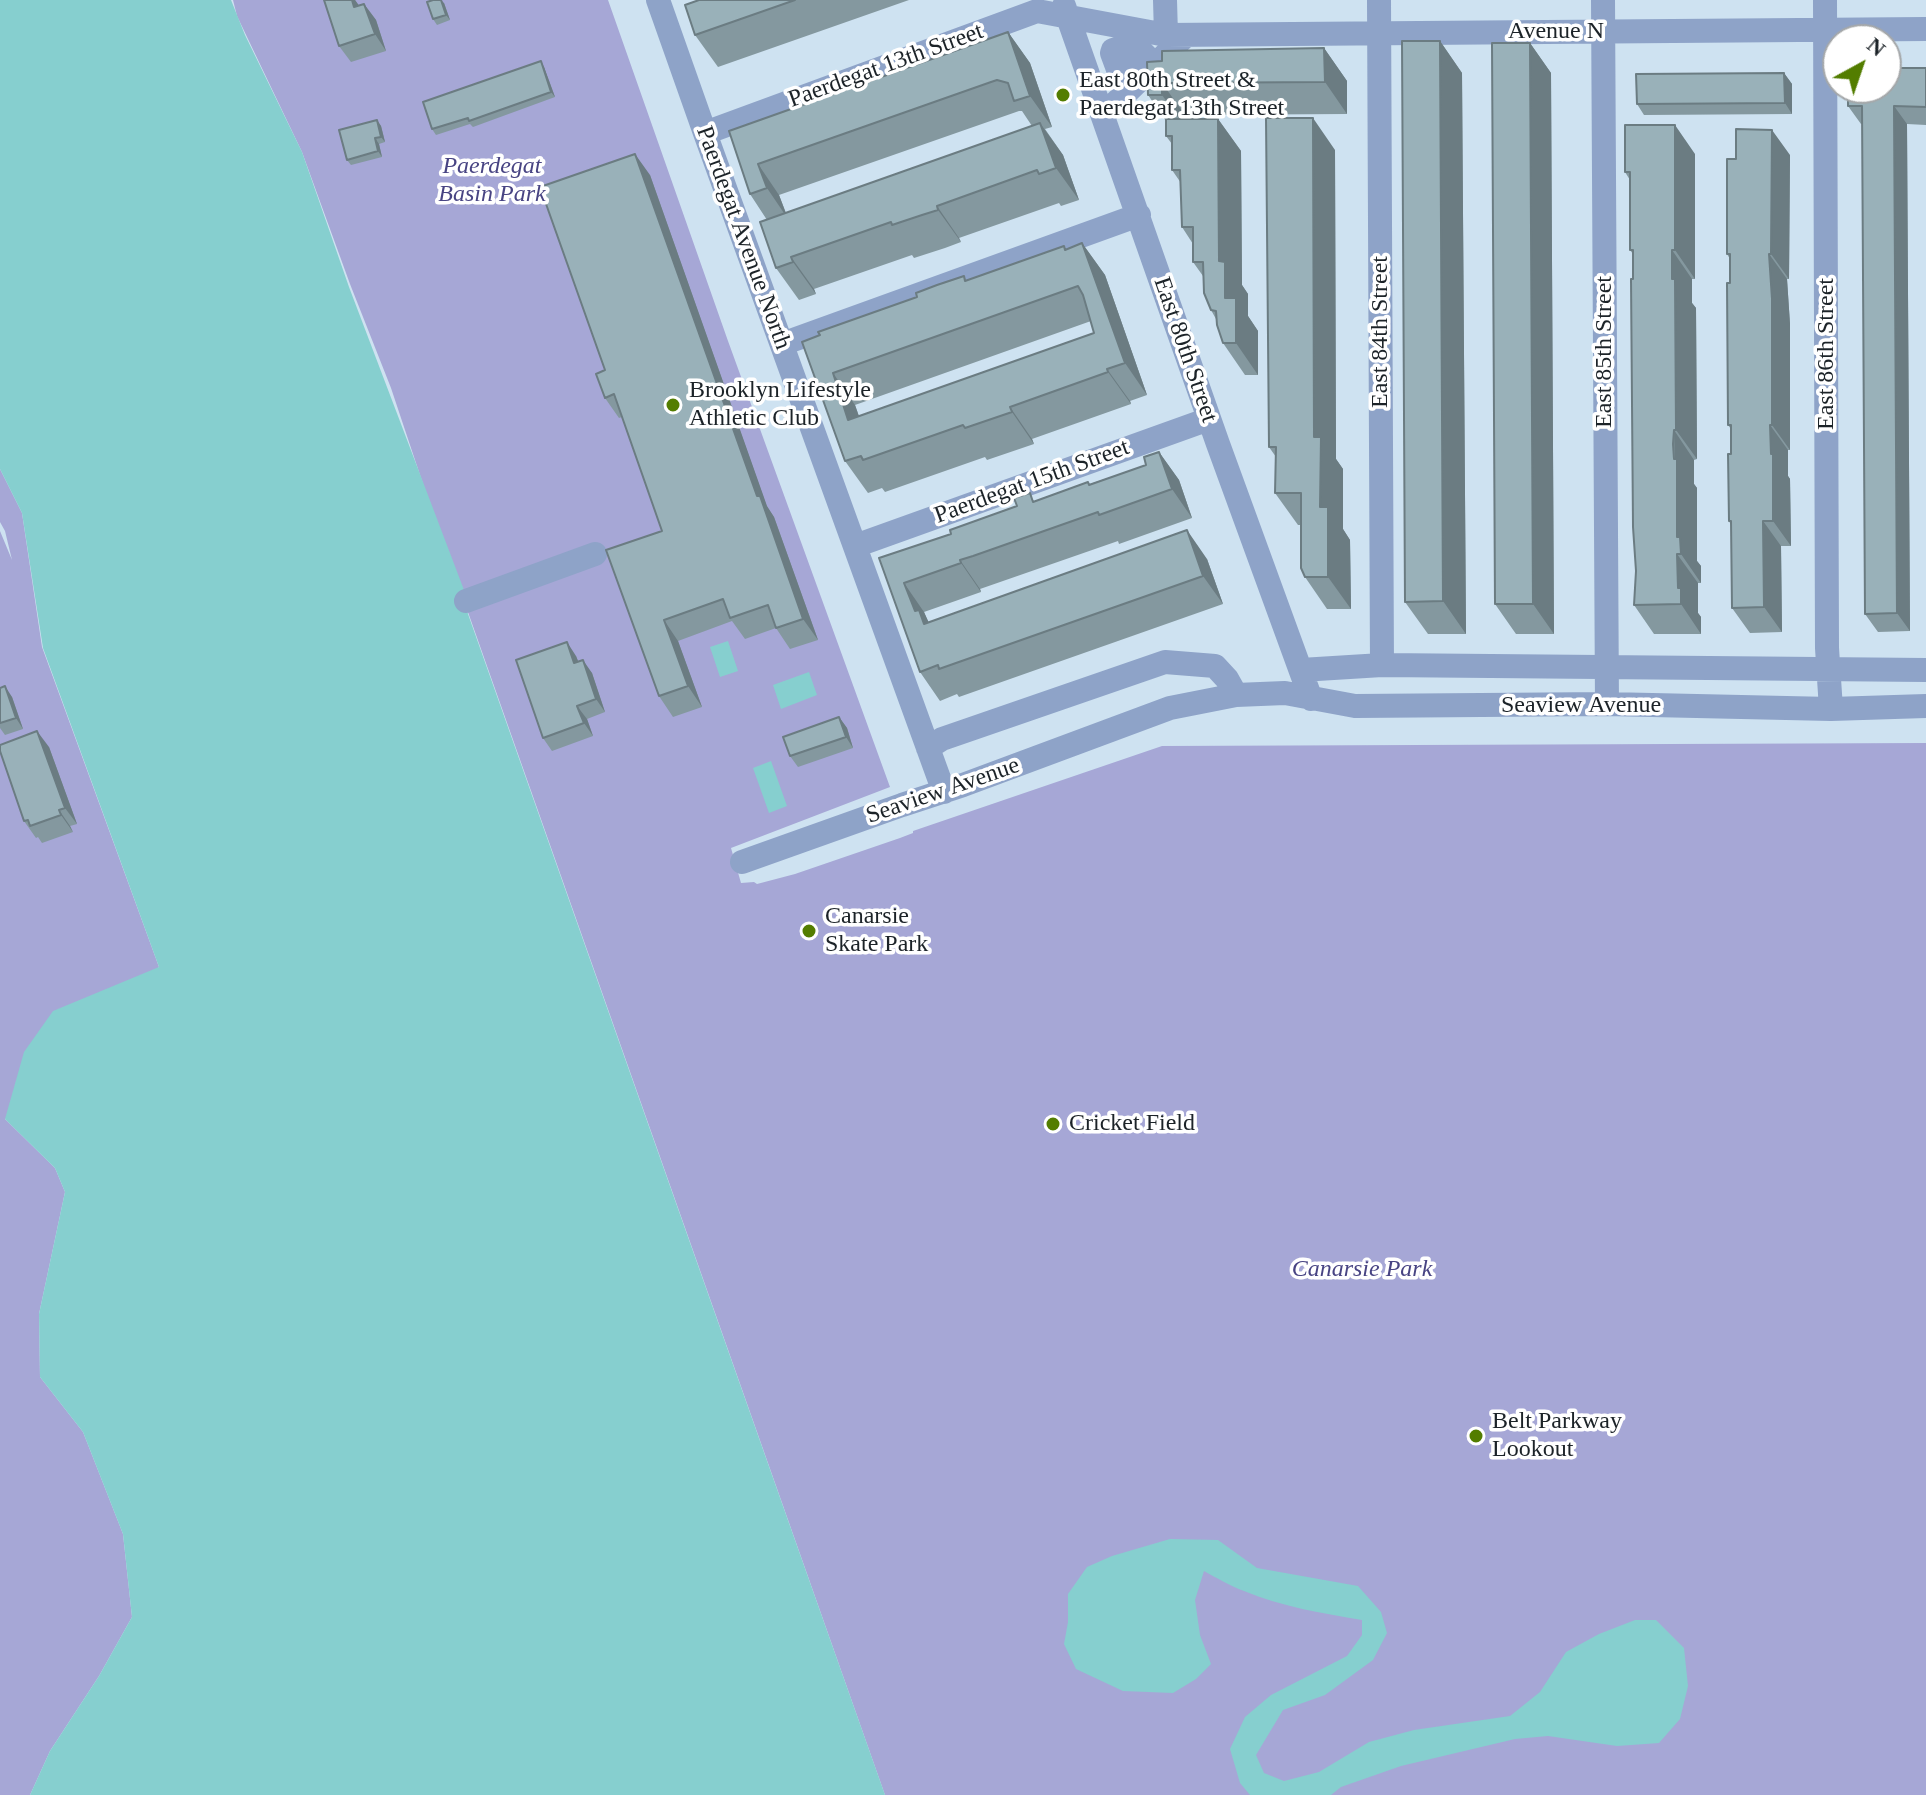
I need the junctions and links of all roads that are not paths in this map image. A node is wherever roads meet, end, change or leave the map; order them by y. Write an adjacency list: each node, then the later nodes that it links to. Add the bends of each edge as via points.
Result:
1 (658, 0): 16 (street, Paerdegat Avenue North)
2 (1165, 0): 13 (street)
3 (1379, 0): 12 (street, East 84th Street)
4 (1603, 0): 11 (street, East 85th Street)
5 (1825, 0): 7 (street, East 86th Street)
6 (1066, 9): 13 (street, Avenue N); 15 (street, East 80th Street); 16 (street, Paerdegat 13th Street, via 1037,11)
7 (1826, 24)
8 (1902, 29): 9 (street, Avenue N)
9 (1926, 29)
10 (1822, 30): 11 (street, Avenue N)
11 (1603, 31): 12 (street, Avenue N); 24 (street, East 85th Street)
12 (1379, 33): 13 (street, Avenue N); 23 (street, East 84th Street)
13 (1176, 34): 15 (street)
14 (1826, 104): 26 (street, East 86th Street)
15 (1103, 115): 17 (street, East 80th Street)
16 (705, 133): 18 (street, Paerdegat Avenue North)
17 (1139, 215): 18 (street); 19 (street, East 80th Street)
18 (782, 344): 20 (street, Paerdegat Avenue North)
19 (1209, 419): 20 (street, Paerdegat 15th Street); 25 (street, East 80th Street)
20 (855, 546): 33 (street, Paerdegat Avenue North)
21 (595, 554): 22 (street)
22 (466, 601)
23 (1382, 665): 24 (street, Seaview Avenue); 25 (street, Seaview Avenue)
24 (1607, 668): 26 (street, Seaview Avenue); 30 (street, East 85th Street)
25 (1301, 670): 29 (street, East 80th Street)
26 (1828, 670): 27 (street, Seaview Avenue); 32 (street, East 86th Street)
27 (1926, 670)
28 (1236, 695): 29 (street, Seaview Avenue, via 1285,693); 33 (street, Seaview Avenue, via 1215,666 1165,662); 34 (street, Seaview Avenue, via 1170,708)
29 (1311, 699): 30 (street, Seaview Avenue, via 1355,706)
30 (1607, 704): 32 (street, Seaview Avenue)
31 (1926, 706): 32 (street, Seaview Avenue)
32 (1831, 709)
33 (928, 748): 34 (street, Paerdegat Avenue North)
34 (944, 792): 35 (street, Seaview Avenue)
35 (742, 862)

